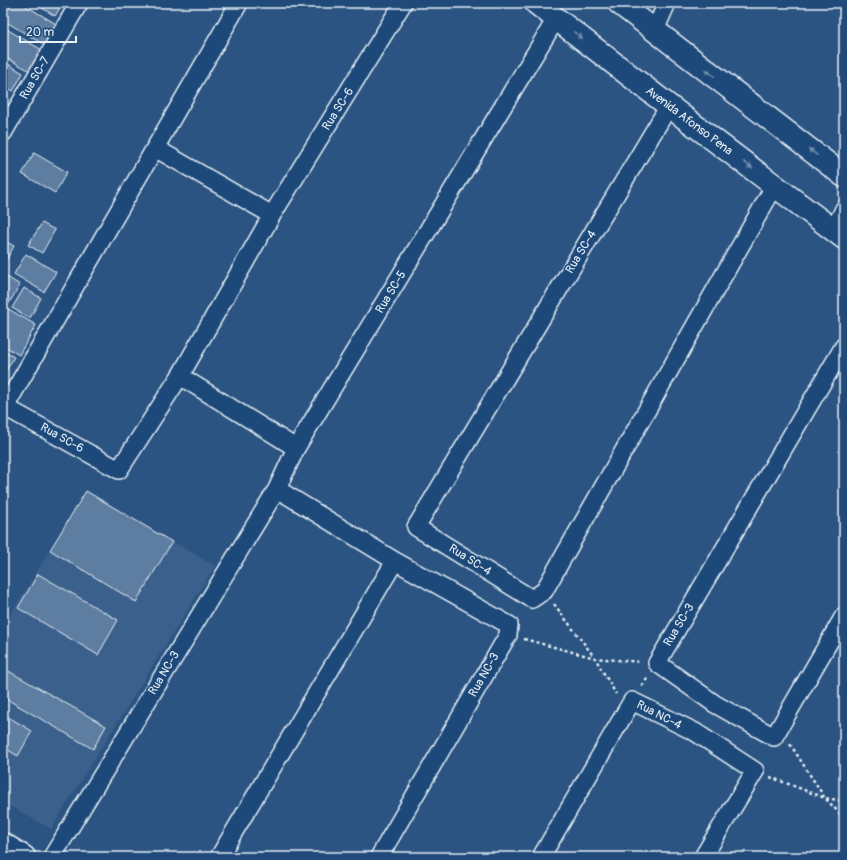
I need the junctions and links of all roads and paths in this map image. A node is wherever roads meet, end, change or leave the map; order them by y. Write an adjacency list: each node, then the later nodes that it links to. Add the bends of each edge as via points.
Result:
1 (79, 3): 10 (street, Rua SC-7)
2 (239, 3): 11 (street, Rua SC-6)
3 (403, 3): 15 (street, Rua SC-6)
4 (536, 3): 7 (street, Avenida Afonso Pena)
5 (619, 3): 8 (street)
6 (667, 3): 8 (street)
7 (556, 19): 9 (street, Avenida Afonso Pena, one-way to 9); 19 (street, Rua SC-5)
8 (655, 30): 12 (street, one-way to 8)
9 (669, 106): 13 (street, Avenida Afonso Pena, one-way to 13); 22 (street, Rua SC-4, via 416,527 532,600)
10 (3, 133)
11 (155, 148): 15 (street); 18 (street, Rua SC-6, via 5,407 119,470)
12 (844, 176)
13 (775, 185): 16 (street, Avenida Afonso Pena); 22 (street)
14 (844, 209): 16 (street)
15 (272, 215): 18 (street, Rua SC-6)
16 (839, 234)
17 (844, 346): 26 (street, Rua SC-3)
18 (180, 376): 19 (street)
19 (296, 448): 20 (street, Rua NC-3)
20 (277, 489): 21 (street); 35 (street, Rua NC-3)
21 (395, 561): 24 (street, via 509,625); 36 (street)
22 (544, 591): 25 (path)
23 (844, 616): 28 (street)
24 (508, 634): 25 (path); 37 (street, Rua NC-3)
25 (595, 658): 26 (path); 27 (path)
26 (656, 663): 27 (path); 28 (street, via 715,704 774,737)
27 (629, 706): 29 (street, Rua NC-4, via 695,732); 38 (street, Rua NC-4)
28 (778, 727): 30 (path)
29 (755, 771): 30 (path); 39 (street)
30 (825, 798): 31 (path); 32 (path)
31 (844, 801)
32 (844, 818)
33 (3, 844): 34 (street)
34 (24, 857)
35 (52, 857)
36 (219, 857)
37 (379, 857)
38 (540, 857)
39 (704, 857)

